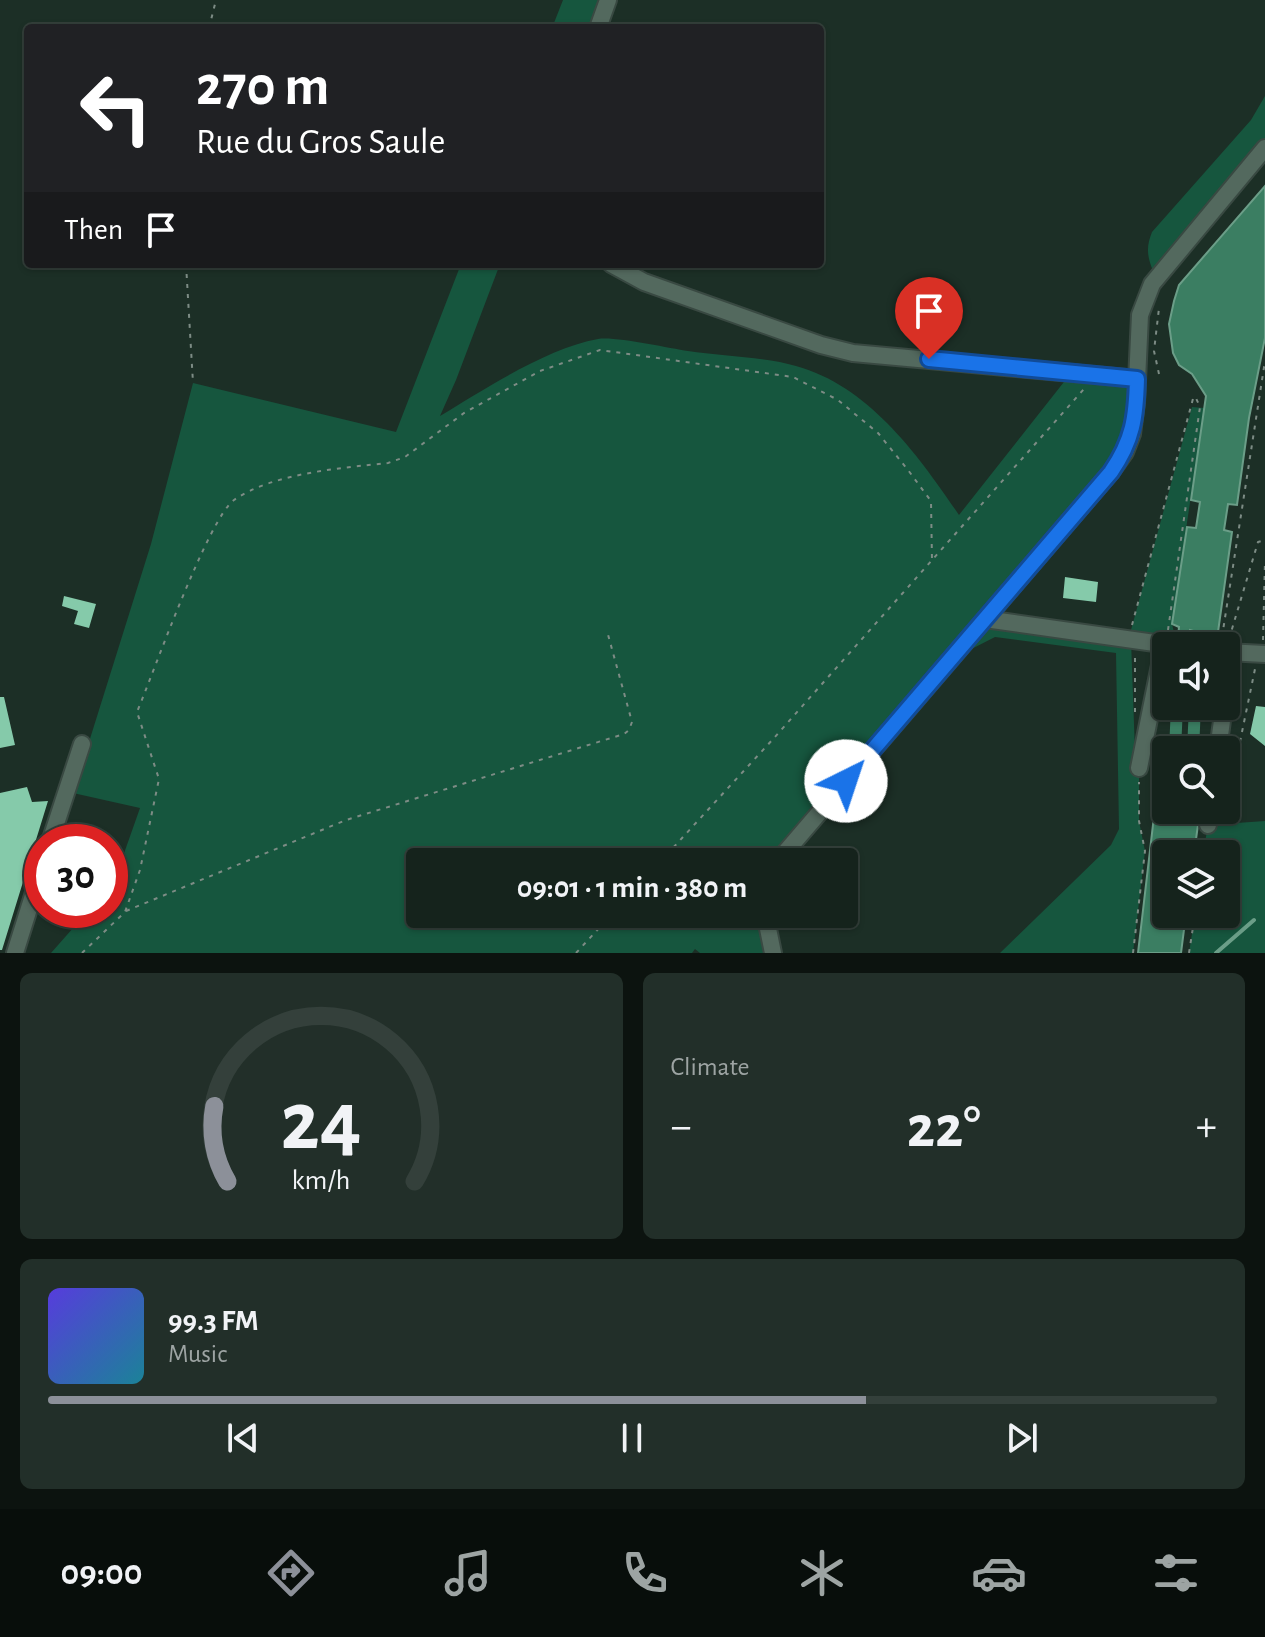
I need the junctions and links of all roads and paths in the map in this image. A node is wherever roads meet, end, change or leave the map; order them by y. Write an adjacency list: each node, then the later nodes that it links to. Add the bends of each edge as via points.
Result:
1 (216, 0): 3 (path)
2 (608, 0): 4 (street)
3 (210, 24)
4 (599, 24)
5 (1265, 148): 12 (street, via 1152,284 1140,315)
6 (186, 268): 13 (path)
7 (618, 268): 11 (street, via 644,282 853,353)
8 (1160, 304): 10 (path, via 1154,343)
9 (1265, 361): 14 (path, via 1222,640 1229,640 1258,542)
10 (1159, 374)
11 (1090, 376): 12 (street); 15 (path)
12 (1137, 379): 17 (street, via 1125,452)
13 (193, 383)
14 (1265, 540)
15 (932, 561): 30 (path); 32 (path, via 931,501 878,433 838,400 793,377 600,350 540,371 464,413 405,457 280,480 251,491 231,502 209,538 137,712 159,779)
16 (1265, 561): 23 (path)
17 (985, 619): 20 (street); 31 (street)
18 (607, 631): 33 (path, via 632,722 624,734 355,817)
19 (1173, 632): 20 (path, via 1200,407 1194,395)
20 (1131, 639): 21 (street); 25 (path)
21 (1152, 640)
22 (1240, 652): 23 (street)
23 (1261, 653): 27 (path)
24 (1152, 704): 28 (street)
25 (1135, 723)
26 (82, 744): 29 (street)
27 (1240, 746)
28 (1139, 768): 43 (path, via 1145,851)
29 (56, 824)
30 (673, 848)
31 (789, 848)
32 (128, 904)
33 (128, 911)
34 (24, 924): 39 (street)
35 (108, 928): 40 (path)
36 (599, 928): 41 (path)
37 (768, 928): 42 (street)
38 (1193, 928): 44 (path)
39 (15, 953)
40 (82, 953)
41 (576, 953)
42 (773, 953)
43 (1133, 953)
44 (1189, 953)

